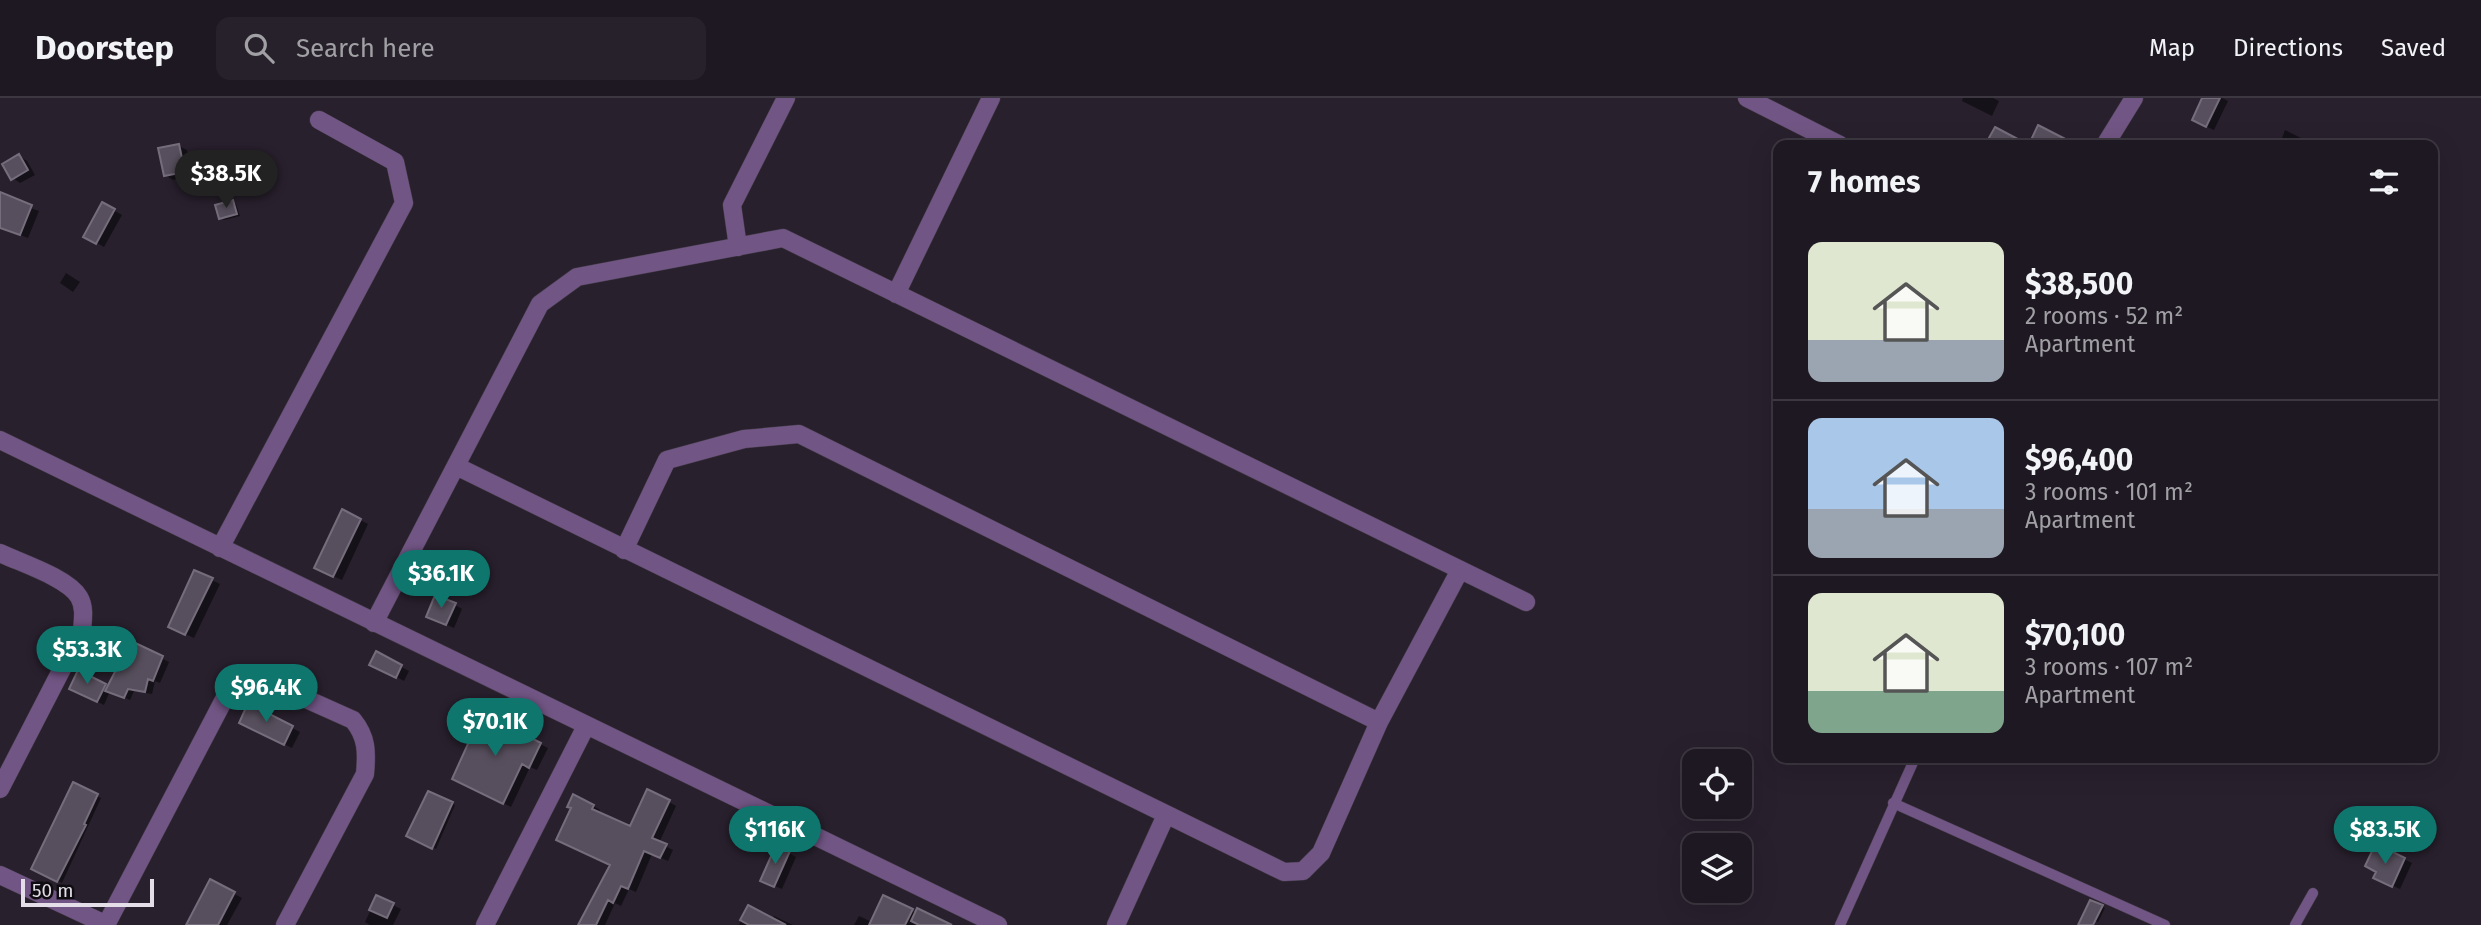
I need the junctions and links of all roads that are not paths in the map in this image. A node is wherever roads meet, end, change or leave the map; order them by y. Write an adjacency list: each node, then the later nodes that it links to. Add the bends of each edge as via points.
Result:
1 (786, 98): 8 (street, via 732,205)
2 (991, 98): 9 (street)
3 (1748, 98): 6 (street)
4 (2126, 101): 7 (street)
5 (319, 120): 12 (street, via 395,162 404,203)
6 (1830, 140)
7 (2107, 140)
8 (738, 247): 9 (street, via 783,239); 11 (street, via 577,277 540,304)
9 (896, 294): 15 (street)
10 (0, 440): 12 (street)
11 (456, 467): 13 (street); 17 (street)
12 (220, 548): 17 (street)
13 (624, 550): 18 (street, via 667,460 744,439 799,434); 23 (street)
14 (0, 553): 21 (street, via 69,585 80,598 83,613 82,630)
15 (1461, 570): 16 (street); 18 (street)
16 (1526, 602)
17 (374, 623): 19 (street)
18 (1379, 722): 23 (street, via 1321,853 1303,872 1284,872)
19 (586, 726): 28 (street); 29 (street)
20 (1913, 763): 22 (lane)
21 (0, 789)
22 (1893, 803): 31 (lane); 32 (lane)
23 (1166, 815): 30 (street)
24 (0, 875): 26 (street)
25 (2312, 893): 33 (lane)
26 (106, 925): 27 (street, via 229,690 241,678 257,677 353,720 362,732 367,753 365,774)
27 (285, 925)
28 (485, 925)
29 (998, 925)
30 (1116, 925)
31 (1840, 925)
32 (2165, 925)
33 (2295, 925)

